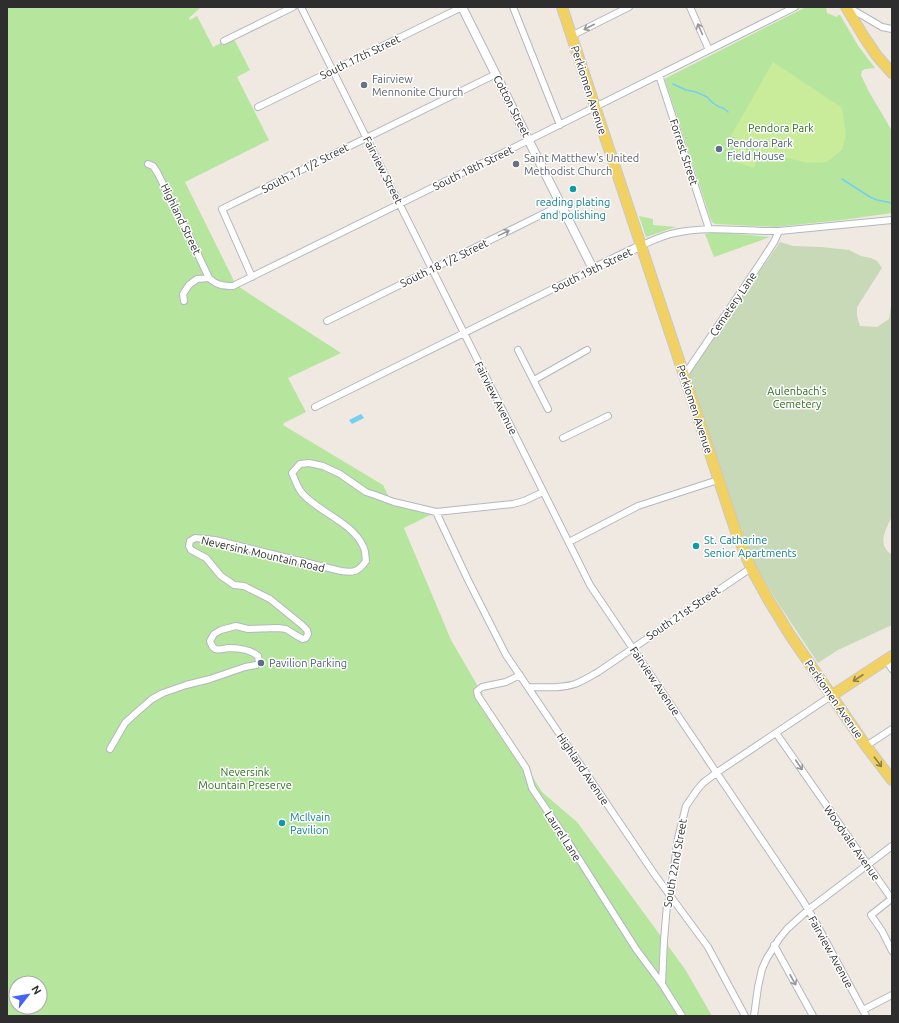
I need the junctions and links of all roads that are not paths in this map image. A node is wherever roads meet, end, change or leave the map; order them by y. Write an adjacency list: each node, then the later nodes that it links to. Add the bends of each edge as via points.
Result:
1 (293, 7): 13 (street)
2 (302, 7): 15 (street, Fairview Street)
3 (462, 7): 15 (street, South 17th Street); 17 (street, Cotton Street)
4 (513, 7): 21 (street)
5 (562, 7): 12 (main road, Perkiomen Avenue)
6 (629, 7): 12 (street, one-way to 12)
7 (690, 7): 14 (street, one-way to 7)
8 (795, 7): 10 (street, South 18th Street)
9 (847, 7): 11 (street, via 882,27); 16 (main road, via 864,37)
10 (787, 9): 14 (street, South 18th Street)
11 (892, 29)
12 (571, 36): 20 (main road, Perkiomen Avenue)
13 (224, 41)
14 (709, 50): 18 (street, South 18th Street)
15 (333, 71): 19 (street, South 17th Street); 22 (street, Fairview Street)
16 (892, 73)
17 (496, 74): 22 (street, South 17 1/2 Street); 23 (street, Cotton Street)
18 (659, 76): 20 (street, South 18th Street); 28 (street, Forrest Street)
19 (258, 107)
20 (595, 108): 21 (street, South 18th Street); 30 (main road, Perkiomen Avenue)
21 (560, 125): 23 (street, South 18th Street)
22 (366, 137): 25 (street, Fairview Street); 33 (street, South 17 1/2 Street, via 222,209)
23 (529, 140): 25 (street, South 18th Street); 26 (street, Cotton Street)
24 (148, 164): 34 (street, Highland Street, via 157,172)
25 (400, 204): 31 (street, Fairview Street); 33 (street, South 18th Street)
26 (562, 205): 31 (street, South 18 1/2 Street, one-way to 26); 32 (street, Cotton Street)
27 (892, 220): 29 (street, South 19th Street)
28 (709, 229): 29 (street, South 19th Street); 30 (street, South 19th Street, via 674,233)
29 (779, 231): 40 (street, Cemetery Lane)
30 (640, 246): 32 (street, South 19th Street); 40 (main road, Perkiomen Avenue)
31 (432, 269): 36 (street, South 18 1/2 Street); 37 (street, Fairview Street)
32 (594, 269): 37 (street, South 19th Street)
33 (252, 277): 34 (street, South 18th Street, via 233,286 222,286)
34 (211, 280): 35 (street, via 197,279 189,285 183,294)
35 (184, 301)
36 (327, 321)
37 (464, 333): 42 (street, South 19th Street); 47 (street, Fairview Avenue)
38 (518, 350): 41 (street)
39 (587, 350): 41 (street)
40 (684, 376): 46 (main road, Perkiomen Avenue)
41 (534, 380): 43 (street)
42 (315, 407)
43 (548, 409)
44 (608, 416): 45 (street)
45 (563, 438)
46 (718, 480): 49 (street, via 638,506); 50 (main road, Perkiomen Avenue)
47 (543, 492): 48 (street, via 513,504); 49 (street, Fairview Avenue)
48 (436, 512): 54 (street, Highland Avenue, via 506,655); 60 (street, Neversink Mountain Road, via 375,496 323,466 300,464 292,473 299,489 355,534 365,550 366,561 361,568 349,572 341,571 215,540 195,538 190,541 191,550 206,558 221,576 270,598 302,625 308,634 303,639 286,629 248,629 236,626 214,634 210,641 215,649 250,650 258,656 259,663 186,685 152,699 125,723)
49 (569, 542): 51 (street, Fairview Avenue, via 590,585)
50 (750, 568): 51 (street, South 21st Street); 56 (main road, Perkiomen Avenue, via 790,636)
51 (633, 648): 55 (street, South 21st Street, via 575,684); 61 (street, Fairview Avenue)
52 (889, 658): 53 (street); 56 (main road, one-way to 56)
53 (892, 669)
54 (520, 675): 55 (street, Highland Avenue); 70 (street, Laurel Lane, via 506,682 482,687 477,691 478,696 526,768 532,788 636,949)
55 (528, 687): 65 (street, Highland Avenue)
56 (831, 696): 58 (street, South 22nd Street); 59 (main road, Perkiomen Avenue)
57 (892, 729): 59 (street)
58 (776, 733): 61 (street, South 22nd Street); 64 (street, Woodvale Avenue, one-way to 64)
59 (866, 746): 62 (main road, Perkiomen Avenue, one-way to 62)
60 (110, 750)
61 (716, 773): 65 (street, South 22nd Street, via 703,783 686,806 678,838); 67 (street, Fairview Avenue)
62 (892, 780)
63 (892, 846): 64 (street)
64 (867, 865): 66 (street, Woodvale Avenue); 67 (street)
65 (670, 897): 70 (street, South 22nd Street, via 667,905); 74 (street, Highland Avenue, via 708,947)
66 (891, 898): 69 (street, Woodvale Avenue, via 872,915)
67 (808, 910): 68 (street); 72 (street, Fairview Avenue)
68 (774, 945): 75 (street, via 762,969); 76 (street, one-way to 76)
69 (892, 951)
70 (662, 984): 73 (street, Laurel Lane)
71 (892, 995): 72 (street)
72 (864, 1013)
73 (682, 1016)
74 (745, 1016)
75 (754, 1016)
76 (813, 1016)

